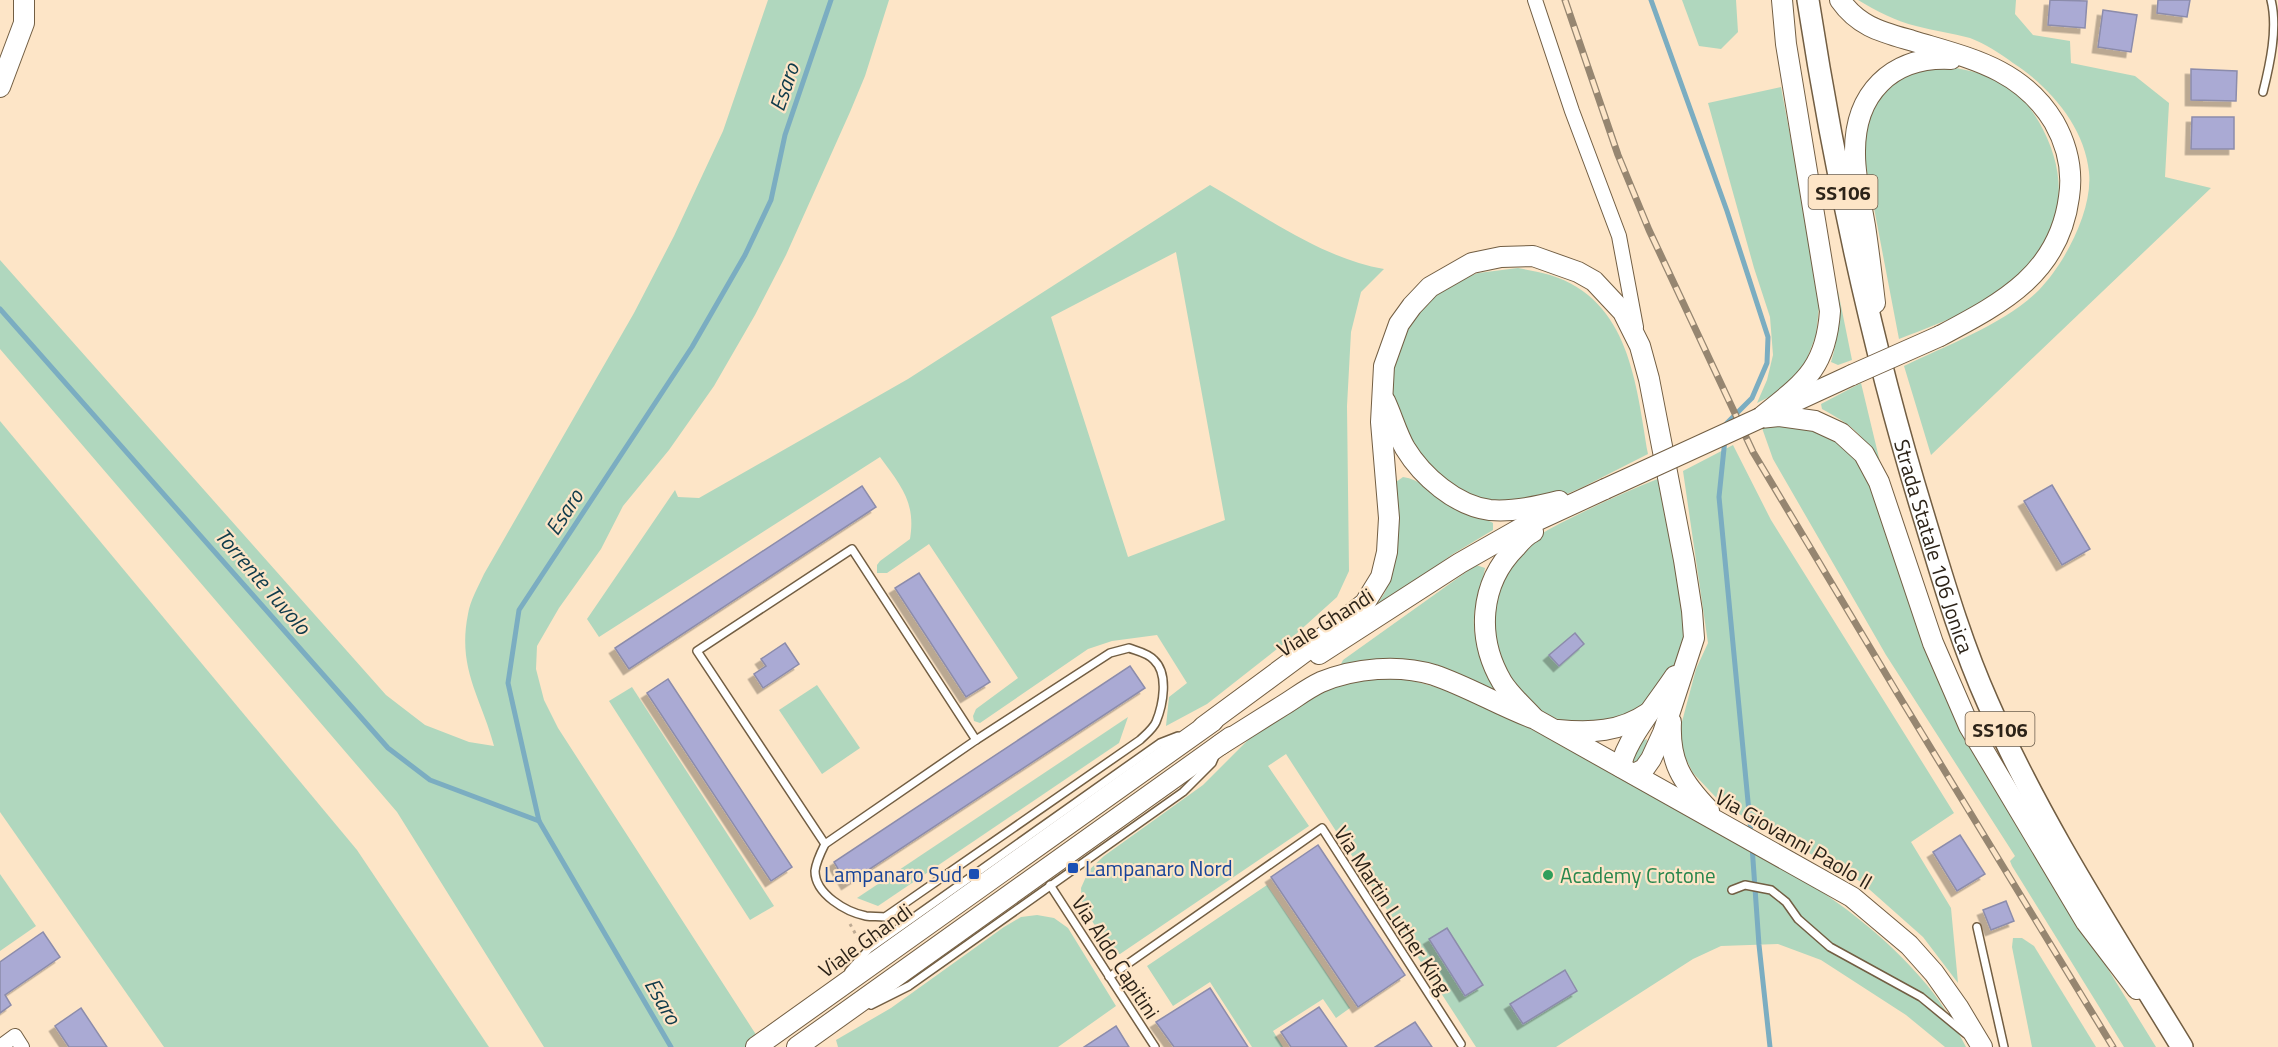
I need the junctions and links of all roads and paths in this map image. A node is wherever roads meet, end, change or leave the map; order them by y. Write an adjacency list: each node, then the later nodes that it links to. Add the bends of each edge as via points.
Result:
1 (24, 0): 9 (main road, via 24,23)
2 (1535, 0): 11 (street, via 1619,236)
3 (1782, 0): 14 (main road, via 1830,311 1819,362 1805,381)
4 (1808, 0): 12 (main road, Strada Statale 106 Jonica / SS106, via 1829,130)
5 (1840, 0): 8 (main road, via 1864,24)
6 (2271, 0): 7 (lane)
7 (2276, 36): 10 (lane)
8 (1978, 60): 12 (main road, via 1928,59 1905,66 1881,80 1861,114 1856,171); 14 (main road, bridge, via 2019,83 2035,98 2057,128 2067,154 2071,186 2068,203 2061,232 2046,259 2026,282 1998,304 1940,336)
9 (0, 87)
10 (2263, 92)
11 (1640, 346): 13 (main road, via 1623,312 1594,281 1578,272 1533,256 1472,263 1430,287 1399,324 1384,366); 17 (main road, via 1694,638 1689,657)
12 (1884, 382): 41 (main road, Strada Statale 106 Jonica / SS106, via 1956,624 1988,705 2059,842)
13 (1384, 399): 15 (main road, via 1405,448 1422,470 1444,490 1467,503 1488,510 1508,510); 19 (main road, via 1381,422 1389,518 1381,577 1365,603)
14 (1760, 418): 15 (main road, bridge); 41 (main road, via 1779,416 1815,421 1841,434 1864,454 1879,482 1933,643 1981,750 2086,922)
15 (1605, 489): 16 (main road, via 1460,563); 18 (main road, via 1528,534 1507,555 1495,575 1484,609 1484,630 1504,685)
16 (1398, 605): 19 (main road, Viale Ghandi); 21 (main road, Viale Ghandi)
17 (1662, 709): 18 (main road, via 1612,730 1596,732); 22 (main road, via 1630,742 1622,757); 22 (main road, via 1652,759 1644,769); 23 (main road, via 1670,725 1676,767)
18 (1543, 724): 21 (main road, via 1432,675 1374,669 1322,682); 22 (main road, Via Giovanni Paolo II)
19 (1203, 727): 26 (lane, via 1160,743); 31 (main road, Viale Ghandi)
20 (976, 740): 24 (lane, via 1110,653 1129,648 1142,652 1155,660 1162,672 1161,706 1155,724 1140,740); 25 (lane); 25 (lane, via 852,549 697,651)
21 (1220, 745): 27 (lane, via 1212,763 1183,792); 32 (main road, Viale Ghandi)
22 (1627, 771): 23 (main road, Via Giovanni Paolo II)
23 (1720, 823): 39 (main road, Via Giovanni Paolo II, via 1852,897 1909,945 1940,981)
24 (999, 839): 25 (lane, via 885,917 845,909 822,890 815,872); 26 (lane)
25 (825, 844)
26 (1007, 852): 31 (lane, via 869,949)
27 (1050, 885): 30 (lane, Via Aldo Capitini); 32 (lane, via 909,986)
28 (1732, 890): 39 (lane, via 1745,885 1771,890 1830,947 1921,997)
29 (1977, 927): 40 (lane)
30 (1109, 977): 34 (lane, Via Martin Luther King, via 1322,828); 38 (lane, Via Aldo Capitini)
31 (820, 1002): 36 (main road, Viale Ghandi)
32 (819, 1032): 37 (main road, Viale Ghandi)
33 (19, 1042): 35 (street)
34 (1461, 1044)
35 (0, 1047)
36 (756, 1047)
37 (797, 1047)
38 (1155, 1047)
39 (1982, 1047)
40 (2004, 1047)
41 (2181, 1047)

